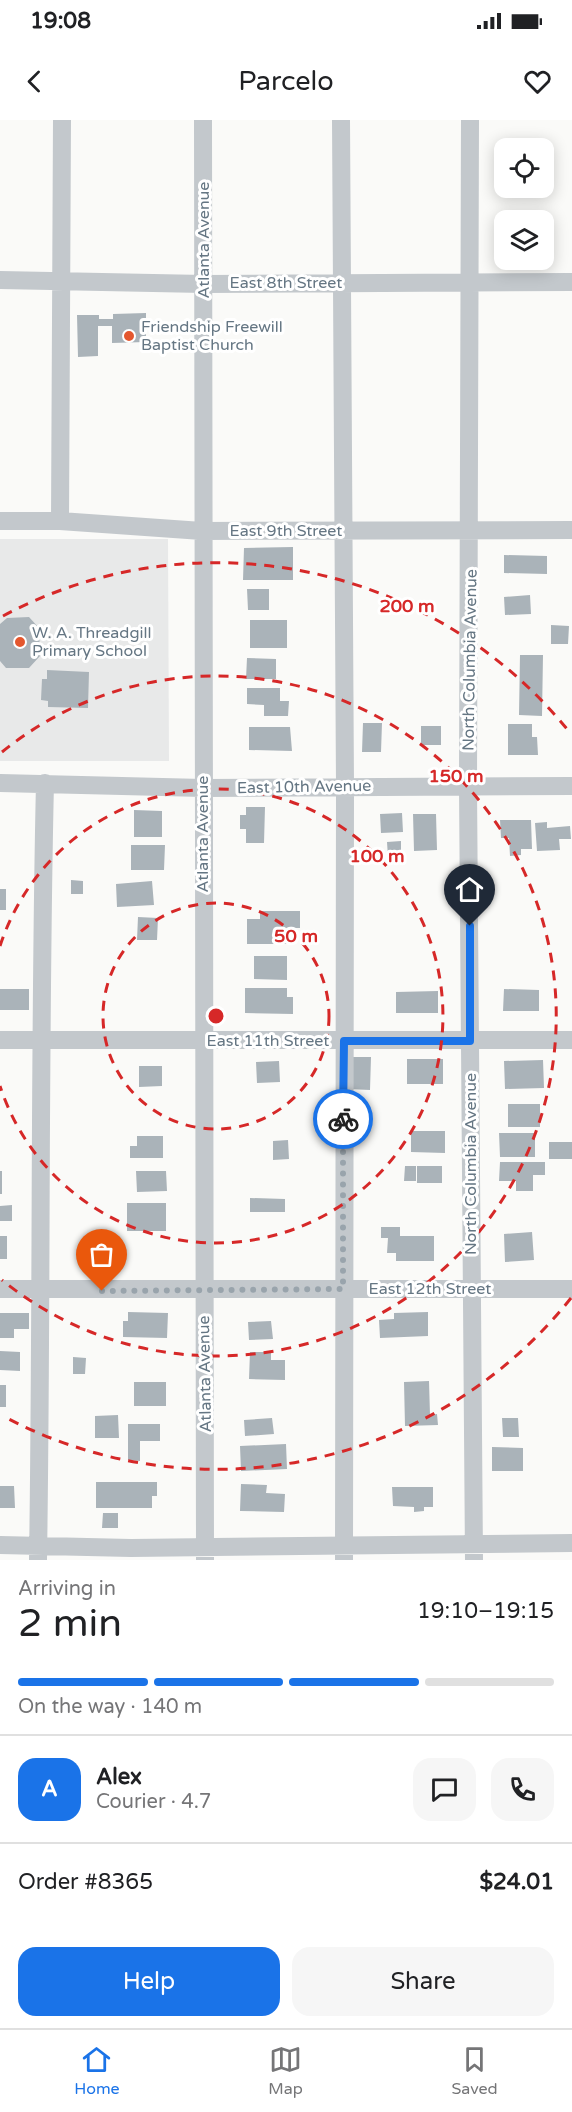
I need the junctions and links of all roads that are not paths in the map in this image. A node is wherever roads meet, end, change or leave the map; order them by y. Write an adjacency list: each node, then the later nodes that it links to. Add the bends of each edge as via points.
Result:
1 (62, 120): 6 (street)
2 (203, 120): 10 (street, Atlanta Avenue)
3 (341, 120): 9 (street)
4 (470, 120): 7 (street, North Columbia Avenue)
5 (0, 280): 6 (street, East 8th Street)
6 (61, 280): 10 (street, East 8th Street); 12 (street)
7 (470, 281): 8 (street, East 8th Street); 9 (street, East 8th Street); 13 (street, North Columbia Avenue)
8 (572, 282)
9 (341, 283): 10 (street, East 8th Street); 16 (street)
10 (204, 284): 15 (street, Atlanta Avenue)
11 (0, 521): 12 (street, East 9th Street)
12 (60, 521): 15 (street, East 9th Street)
13 (471, 530): 14 (street, East 9th Street); 16 (street, East 9th Street); 21 (street, North Columbia Avenue)
14 (572, 530)
15 (202, 531): 16 (street, East 9th Street); 22 (street, Atlanta Avenue)
16 (342, 531): 19 (street)
17 (0, 783): 18 (street, East 10th Avenue)
18 (45, 783): 22 (street, East 10th Avenue); 25 (street)
19 (345, 786): 21 (street, East 10th Avenue); 22 (street, East 10th Avenue); 26 (street)
20 (572, 786): 21 (street, East 10th Avenue)
21 (468, 787): 27 (street, North Columbia Avenue)
22 (203, 788): 28 (street, Atlanta Avenue)
23 (0, 1040): 25 (street, East 11th Street)
24 (572, 1040): 27 (street, East 11th Street)
25 (39, 1041): 28 (street, East 11th Street); 32 (street)
26 (344, 1041): 27 (street, East 11th Street); 28 (street, East 11th Street); 30 (street)
27 (470, 1041): 34 (street, North Columbia Avenue)
28 (203, 1042): 33 (street, Atlanta Avenue)
29 (0, 1289): 32 (street, East 12th Street)
30 (343, 1289): 33 (street, East 12th Street); 34 (street, East 12th Street); 40 (street)
31 (572, 1289): 34 (street, East 12th Street)
32 (42, 1290): 33 (street, East 12th Street); 38 (street)
33 (204, 1290): 39 (street, Atlanta Avenue)
34 (472, 1290): 37 (street, North Columbia Avenue)
35 (572, 1544): 37 (street)
36 (0, 1545): 38 (street)
37 (474, 1552): 40 (street)
38 (39, 1553): 39 (street)
39 (206, 1554): 40 (street)
40 (344, 1554)

